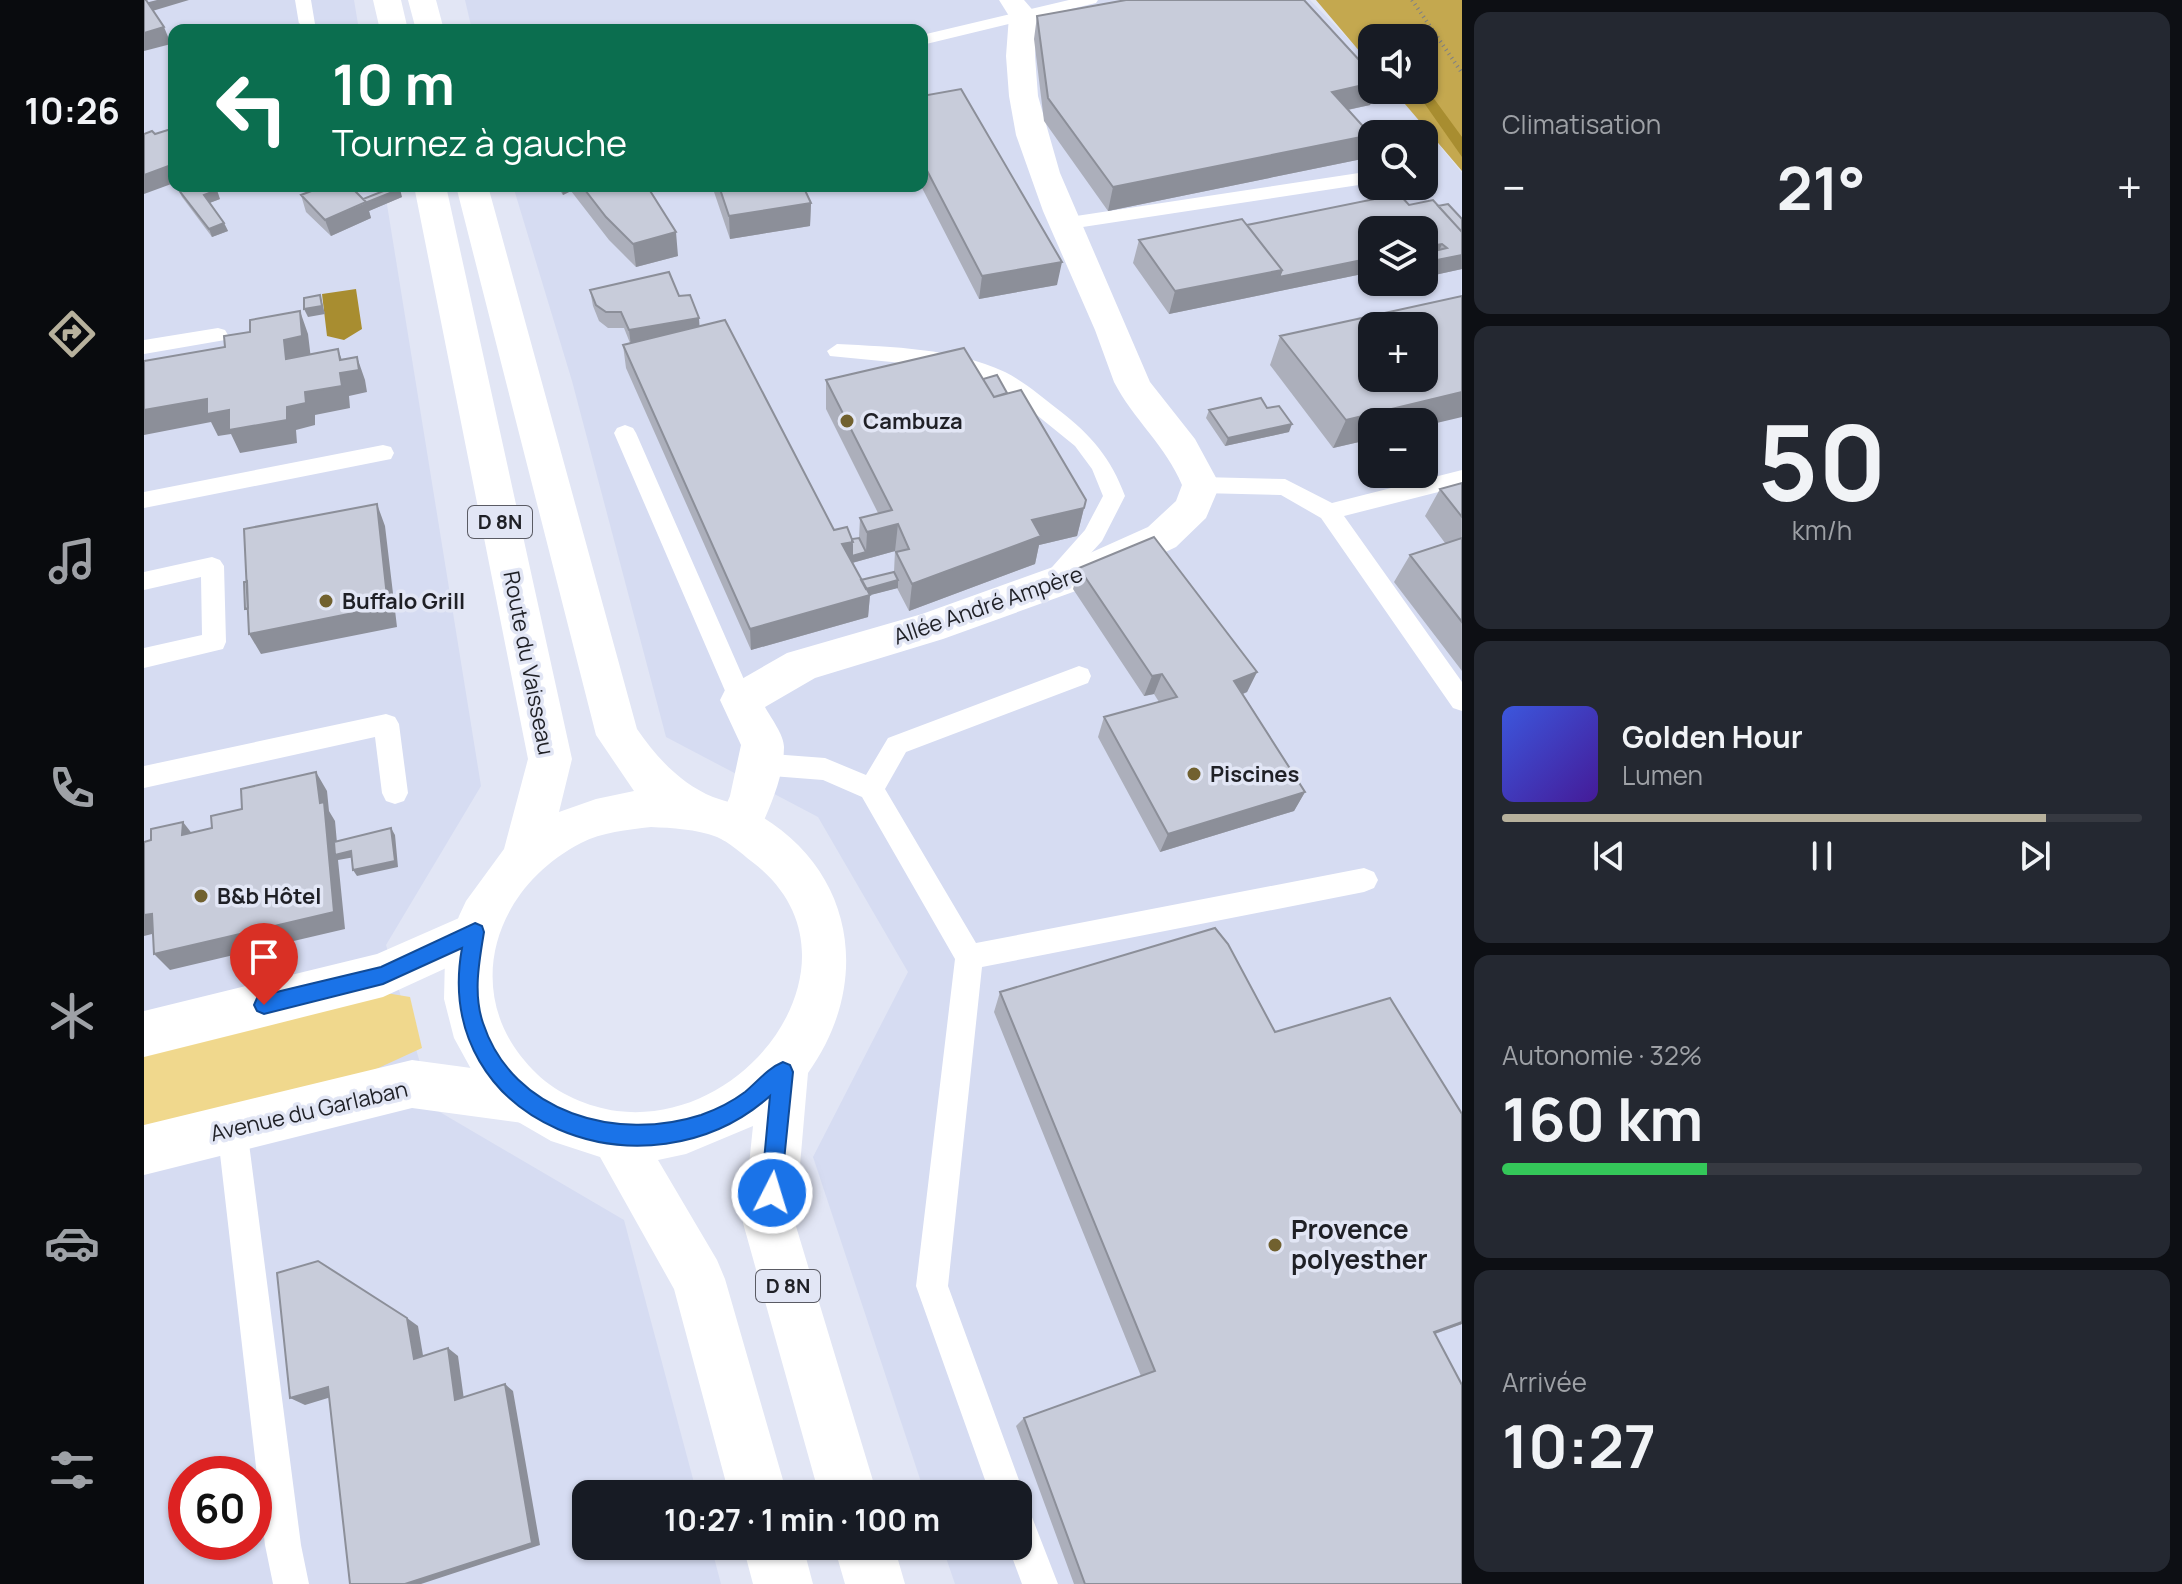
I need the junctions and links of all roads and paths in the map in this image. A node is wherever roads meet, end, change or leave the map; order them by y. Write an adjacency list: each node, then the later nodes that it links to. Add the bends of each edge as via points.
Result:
1 (303, 0): 7 (lane)
2 (387, 0): 8 (main road)
3 (422, 0): 9 (main road)
4 (1090, 0): 6 (lane)
5 (1412, 0): 11 (path)
6 (1014, 6): 10 (lane); 15 (main road, via 1035,150)
7 (307, 24)
8 (393, 24)
9 (428, 24)
10 (928, 38)
11 (1462, 73)
12 (1358, 179): 15 (lane)
13 (431, 192): 36 (main road, Route du Vaisseau / D 8N, via 550,759)
14 (474, 192): 35 (main road, D 8n, via 617,735 644,775)
15 (1063, 224): 22 (main road, via 1135,389 1189,457)
16 (218, 335): 17 (lane)
17 (144, 347)
18 (837, 351): 26 (lane, via 926,356 991,374 1083,438 1104,467 1114,496 1094,535)
19 (625, 433): 29 (lane)
20 (383, 453): 23 (lane)
21 (1462, 478): 24 (lane)
22 (1201, 485): 24 (lane, via 1285,487); 26 (main road, Allée André Ampère, via 1193,508 1162,537)
23 (144, 500)
24 (1329, 512): 30 (lane)
25 (144, 581): 27 (lane, via 212,566 214,642)
26 (1049, 584): 29 (main road, Allée André Ampère, via 929,628 802,665)
27 (144, 658)
28 (1079, 676): 33 (lane, via 897,745)
29 (741, 700): 31 (main road, via 763,745)
30 (1462, 701)
31 (759, 764): 33 (lane, via 825,769); 35 (main road, via 752,796)
32 (144, 777): 34 (lane, via 386,724)
33 (871, 789): 39 (lane)
34 (395, 793)
35 (718, 819): 36 (main road, via 651,808 606,814 563,831); 41 (main road, via 778,853 807,889 823,932 826,980 812,1028)
36 (525, 857): 38 (main road, via 495,892)
37 (1364, 880): 39 (lane)
38 (475, 932): 40 (main road, via 383,975); 42 (main road, via 467,977 472,1022 491,1063)
39 (969, 957): 48 (lane, via 932,1286)
40 (144, 1034)
41 (783, 1072): 44 (main road, via 749,1102 708,1124 662,1135); 47 (main road, D 8N, via 769,1223)
42 (523, 1099): 43 (main road, Avenue du Garlaban, via 412,1084); 44 (main road, via 566,1124)
43 (232, 1128): 45 (main road, Avenue du Garlaban); 52 (lane)
44 (616, 1136): 46 (main road, via 698,1279)
45 (144, 1150)
46 (754, 1480)
47 (844, 1480)
48 (1002, 1480)
49 (777, 1560): 53 (main road)
50 (868, 1560): 54 (main road)
51 (1031, 1560): 55 (lane)
52 (291, 1584)
53 (783, 1584)
54 (875, 1584)
55 (1040, 1584)

